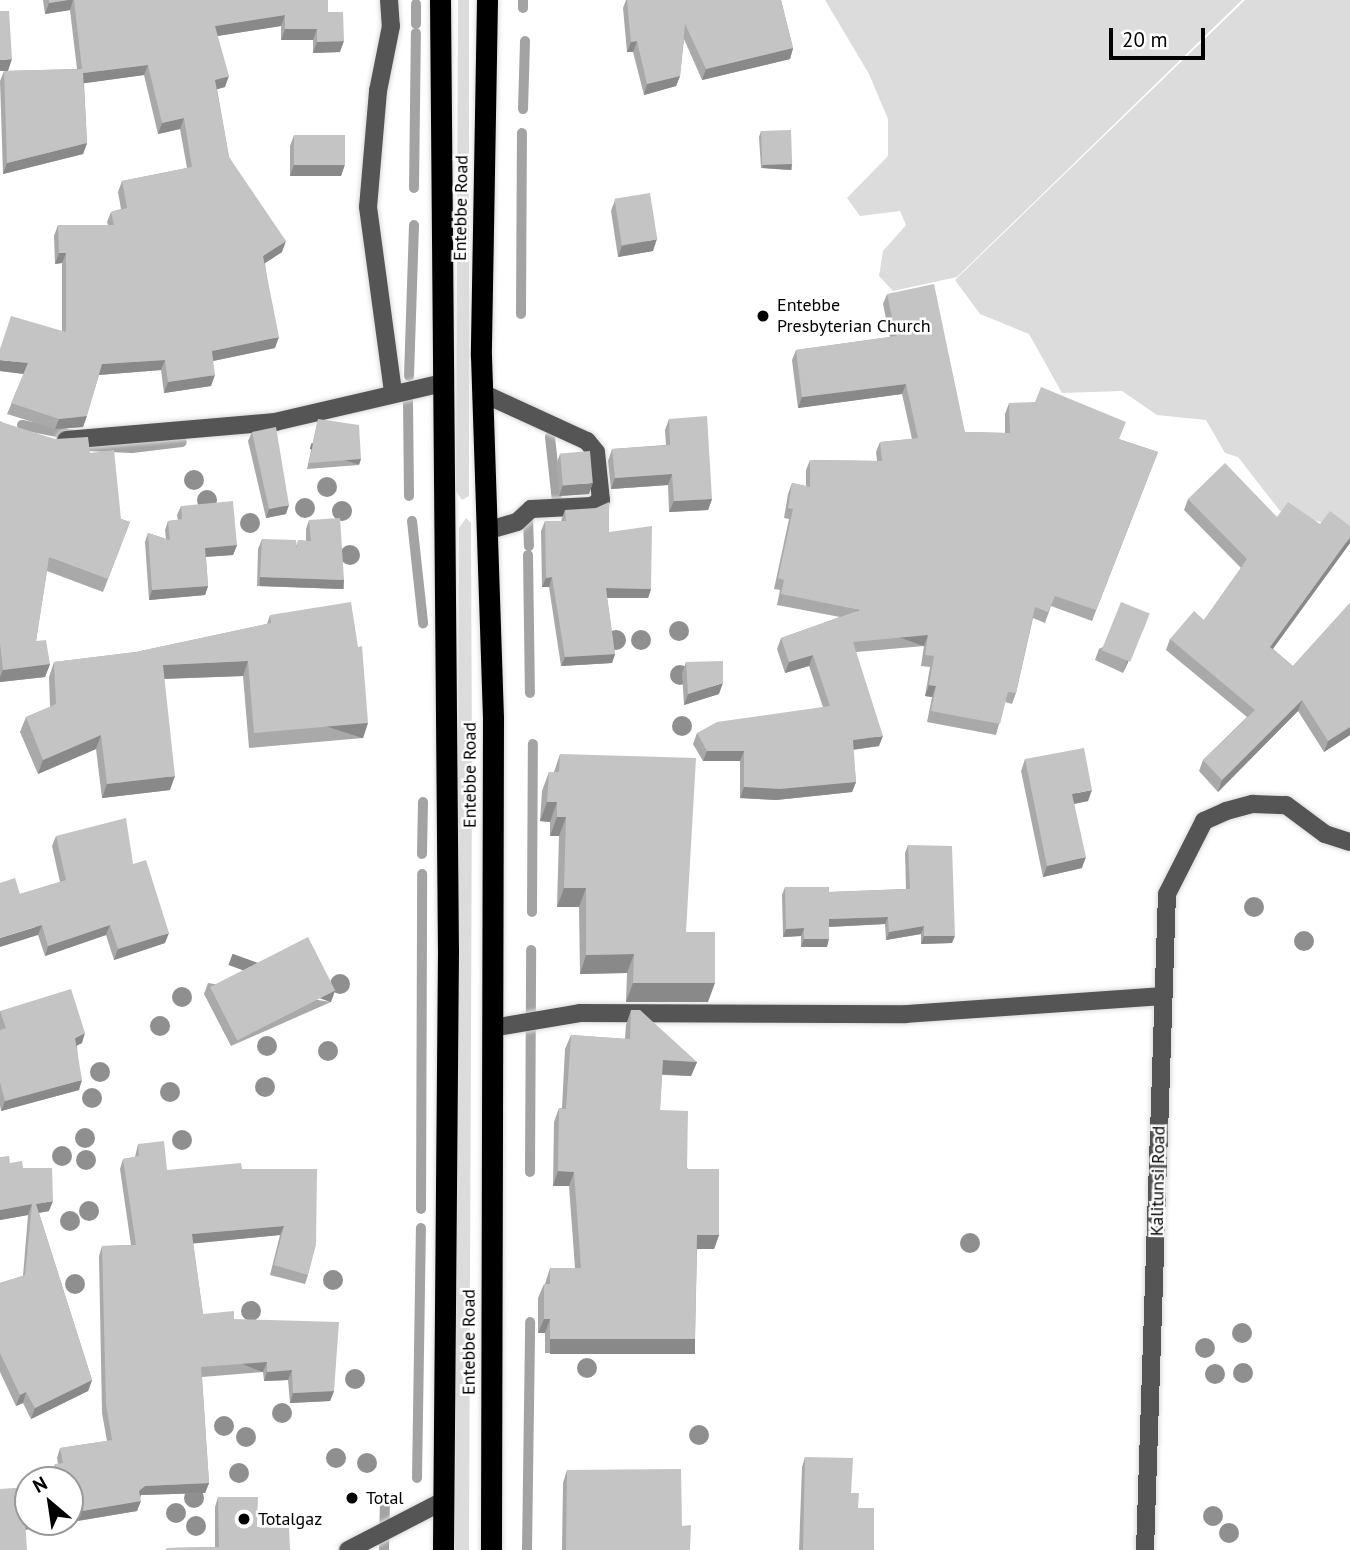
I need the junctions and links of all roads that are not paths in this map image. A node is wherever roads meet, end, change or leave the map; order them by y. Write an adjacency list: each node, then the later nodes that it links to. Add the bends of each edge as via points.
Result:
1 (389, 0): 5 (street, via 391,26 379,82 368,207)
2 (440, 0): 4 (highway, Entebbe Road)
3 (487, 0): 6 (highway, Entebbe Road)
4 (442, 383): 5 (street); 12 (highway, Entebbe Road, via 448,950 442,1374)
5 (393, 393): 7 (street, via 275,422 112,438)
6 (482, 393): 8 (highway, Entebbe Road); 8 (street, via 587,441 596,452 601,500 593,506 531,509 517,522)
7 (44, 438)
8 (489, 530): 11 (highway, Entebbe Road)
9 (1350, 842): 10 (street, Kalitunsi Road, via 1325,834 1286,805 1253,804 1204,821 1167,894)
10 (1161, 996): 11 (street, via 906,1014 580,1013); 16 (street, Kalitunsi Road, via 1158,1235)
11 (492, 1028): 15 (highway, Entebbe Road)
12 (445, 1500): 13 (street); 14 (highway, Entebbe Road)
13 (355, 1548)
14 (443, 1550)
15 (491, 1550)
16 (1145, 1550)

